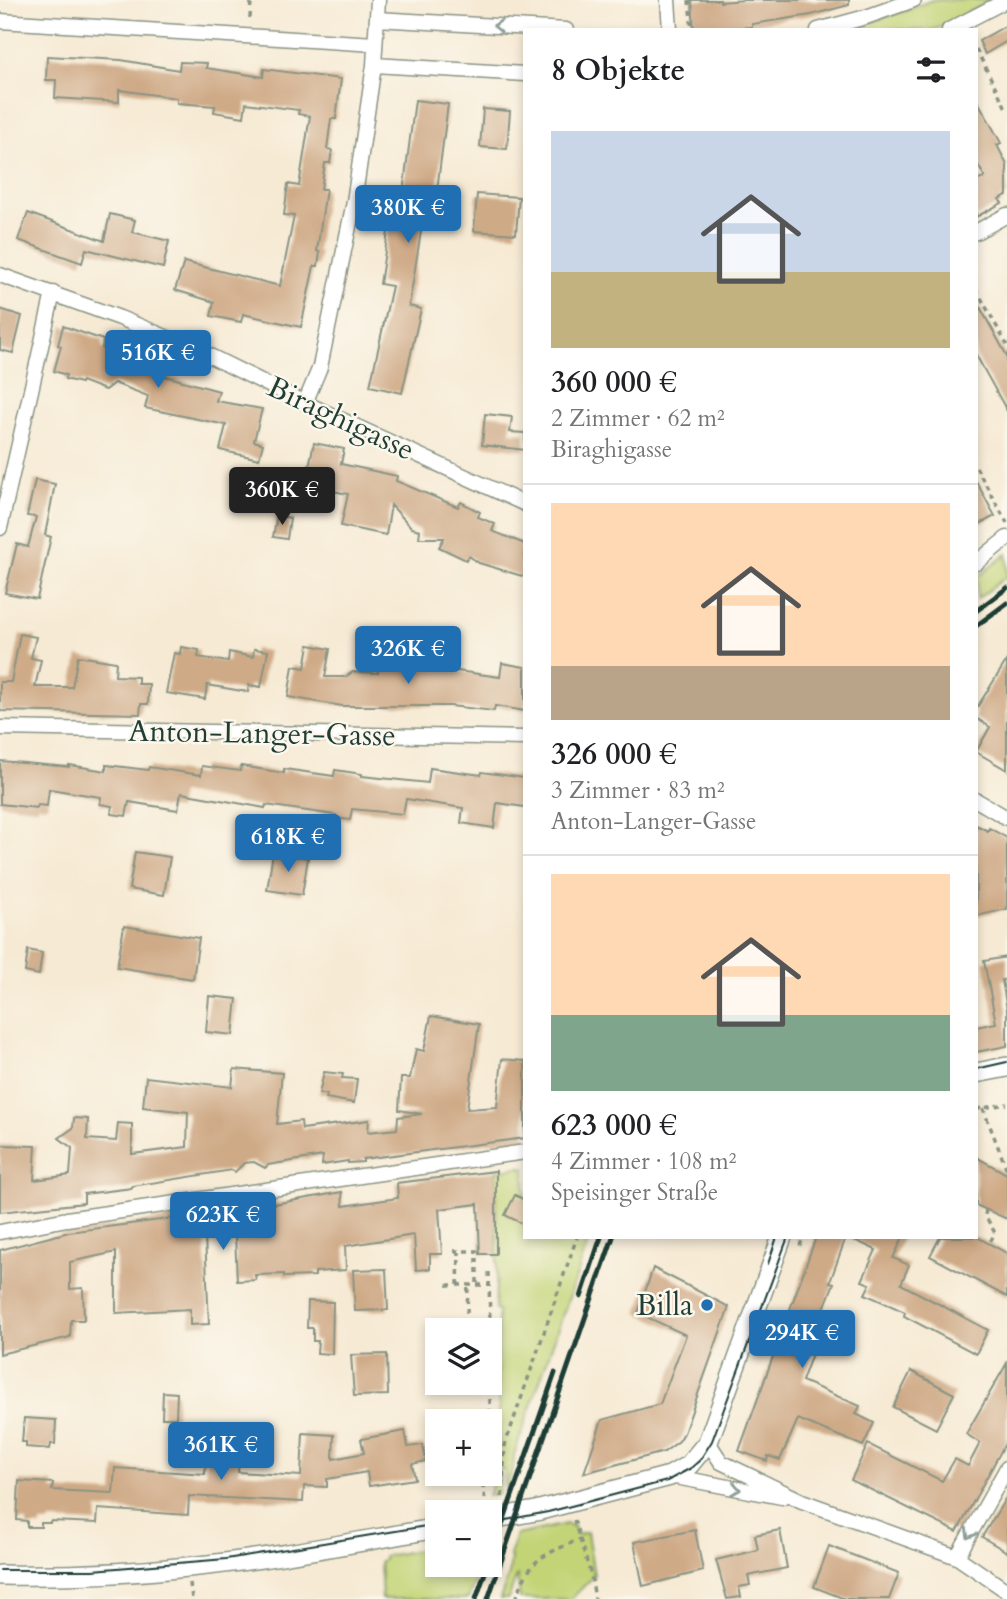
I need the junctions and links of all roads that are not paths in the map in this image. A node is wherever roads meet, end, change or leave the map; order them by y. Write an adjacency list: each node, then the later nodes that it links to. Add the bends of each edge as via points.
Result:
1 (378, 0): 5 (street)
2 (668, 0): 8 (street)
3 (914, 0): 9 (street)
4 (1007, 1): 10 (street)
5 (377, 19): 7 (street, one-way to 5); 11 (street)
6 (0, 21): 11 (street)
7 (532, 28)
8 (670, 28)
9 (825, 28)
10 (953, 28)
11 (375, 44): 12 (street)
12 (374, 65): 13 (street); 18 (street, via 334,305 320,367)
13 (523, 74)
14 (1007, 215): 15 (street)
15 (978, 231)
16 (0, 275): 17 (street, Biraghigasse)
17 (53, 293): 18 (street, Biraghigasse, via 202,352); 20 (street)
18 (305, 403): 19 (street, Biraghigasse)
19 (523, 503)
20 (0, 528)
21 (1007, 538): 22 (street)
22 (978, 561)
23 (0, 728): 24 (street, Anton-Langer-Gasse)
24 (523, 738)
25 (978, 801): 26 (street)
26 (1007, 818)
27 (1007, 1067): 28 (main road)
28 (978, 1073)
29 (523, 1152): 30 (street)
30 (0, 1232)
31 (781, 1239): 32 (main road)
32 (708, 1442): 34 (main road, via 689,1465); 35 (street, via 721,1462)
33 (1007, 1468): 38 (street, one-way to 38)
34 (670, 1476): 35 (street, one-way to 35); 36 (main road, via 536,1511)
35 (802, 1501): 38 (street)
36 (502, 1510)
37 (425, 1530): 39 (main road, via 189,1567 89,1575)
38 (957, 1557): 40 (street)
39 (0, 1575)
40 (1007, 1591)

